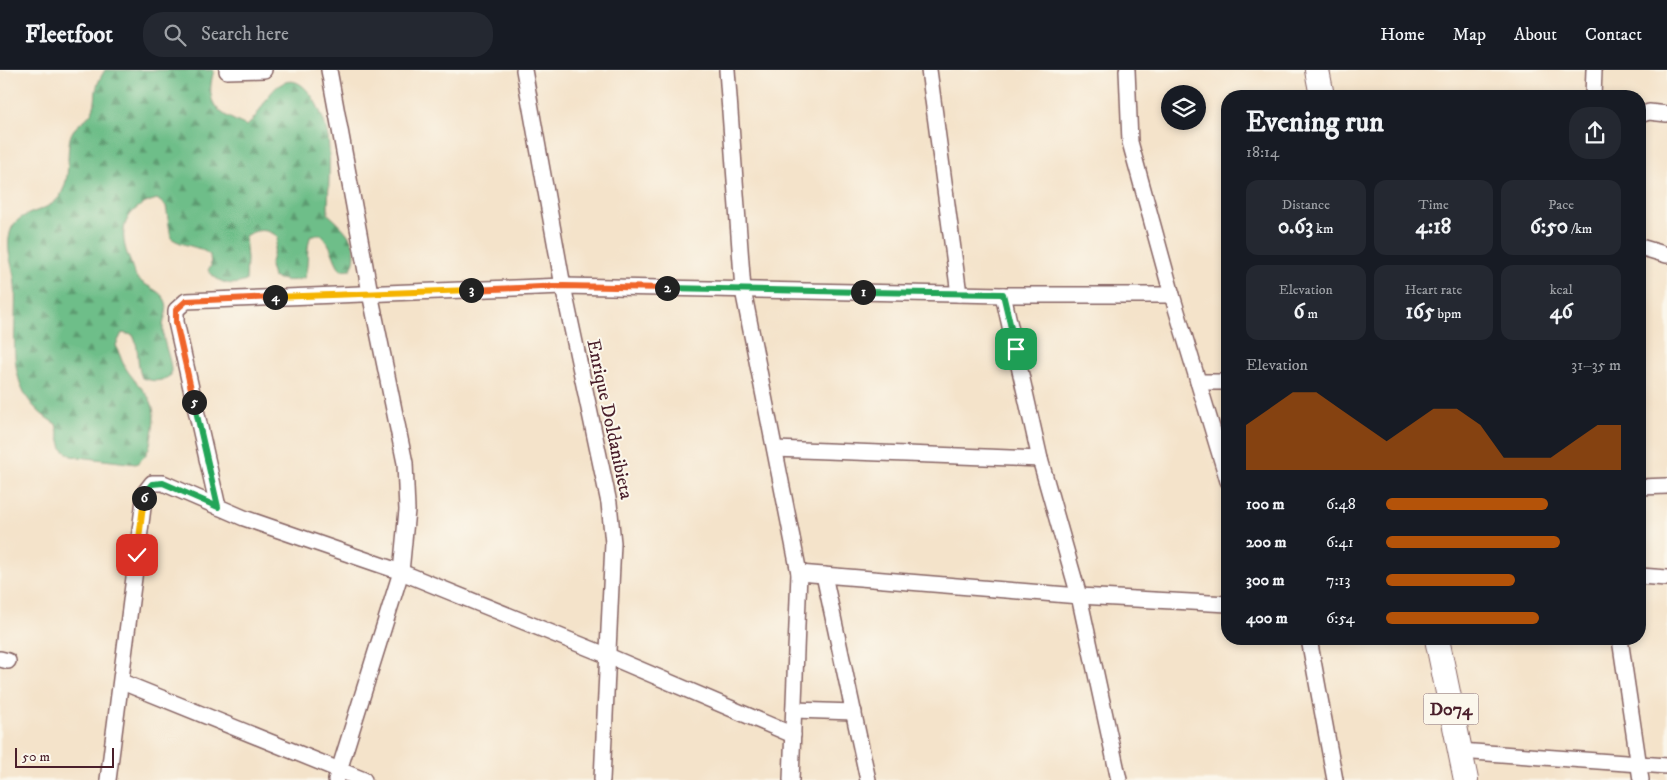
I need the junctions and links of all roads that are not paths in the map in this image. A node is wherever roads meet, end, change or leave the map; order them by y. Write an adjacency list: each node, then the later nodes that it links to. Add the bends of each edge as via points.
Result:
1 (264, 70): 9 (street)
2 (329, 70): 18 (street)
3 (524, 70): 16 (street, Enrique Doldanibieta)
4 (727, 70): 17 (street)
5 (929, 70): 19 (street)
6 (1127, 70): 21 (street, via 1130,142)
7 (1317, 70): 10 (main road)
8 (1594, 70): 11 (street)
9 (227, 71)
10 (1321, 90)
11 (1593, 90)
12 (1646, 113): 13 (street)
13 (1667, 114)
14 (1646, 249): 15 (street)
15 (1667, 255)
16 (563, 286): 17 (street); 18 (street); 40 (street, Enrique Doldanibieta, via 608,503 613,543)
17 (743, 290): 19 (street); 24 (street)
18 (370, 293): 29 (street, via 186,301 176,310 176,322); 30 (street, via 405,463 408,510)
19 (959, 294): 20 (street)
20 (1003, 294): 21 (street); 26 (street)
21 (1172, 295): 22 (street)
22 (1198, 382): 23 (street); 25 (street)
23 (1221, 382)
24 (776, 449): 26 (street); 31 (street)
25 (1221, 458)
26 (1040, 459): 35 (street)
27 (1667, 486): 28 (street)
28 (1646, 487)
29 (218, 507): 30 (street); 41 (street, via 163,483 152,484 145,492)
30 (401, 572): 40 (street); 48 (street)
31 (799, 573): 32 (street); 42 (street)
32 (824, 575): 35 (street); 43 (street)
33 (1646, 576): 34 (street)
34 (1667, 578)
35 (1079, 596): 36 (street); 54 (street)
36 (1221, 604)
37 (1310, 645): 55 (street)
38 (1438, 645): 45 (main road, D074)
39 (1621, 645): 46 (street)
40 (606, 655): 44 (street); 51 (street, Enrique Doldanibieta)
41 (122, 682): 48 (street); 49 (street)
42 (794, 710): 43 (street); 44 (street)
43 (854, 712): 53 (street)
44 (793, 735): 52 (street)
45 (1460, 751): 46 (street); 56 (main road, D074)
46 (1638, 764): 47 (street); 57 (street)
47 (1667, 766)
48 (338, 774): 50 (street)
49 (108, 780)
50 (364, 780)
51 (602, 780)
52 (791, 780)
53 (868, 780)
54 (1119, 780)
55 (1335, 780)
56 (1466, 780)
57 (1641, 780)

